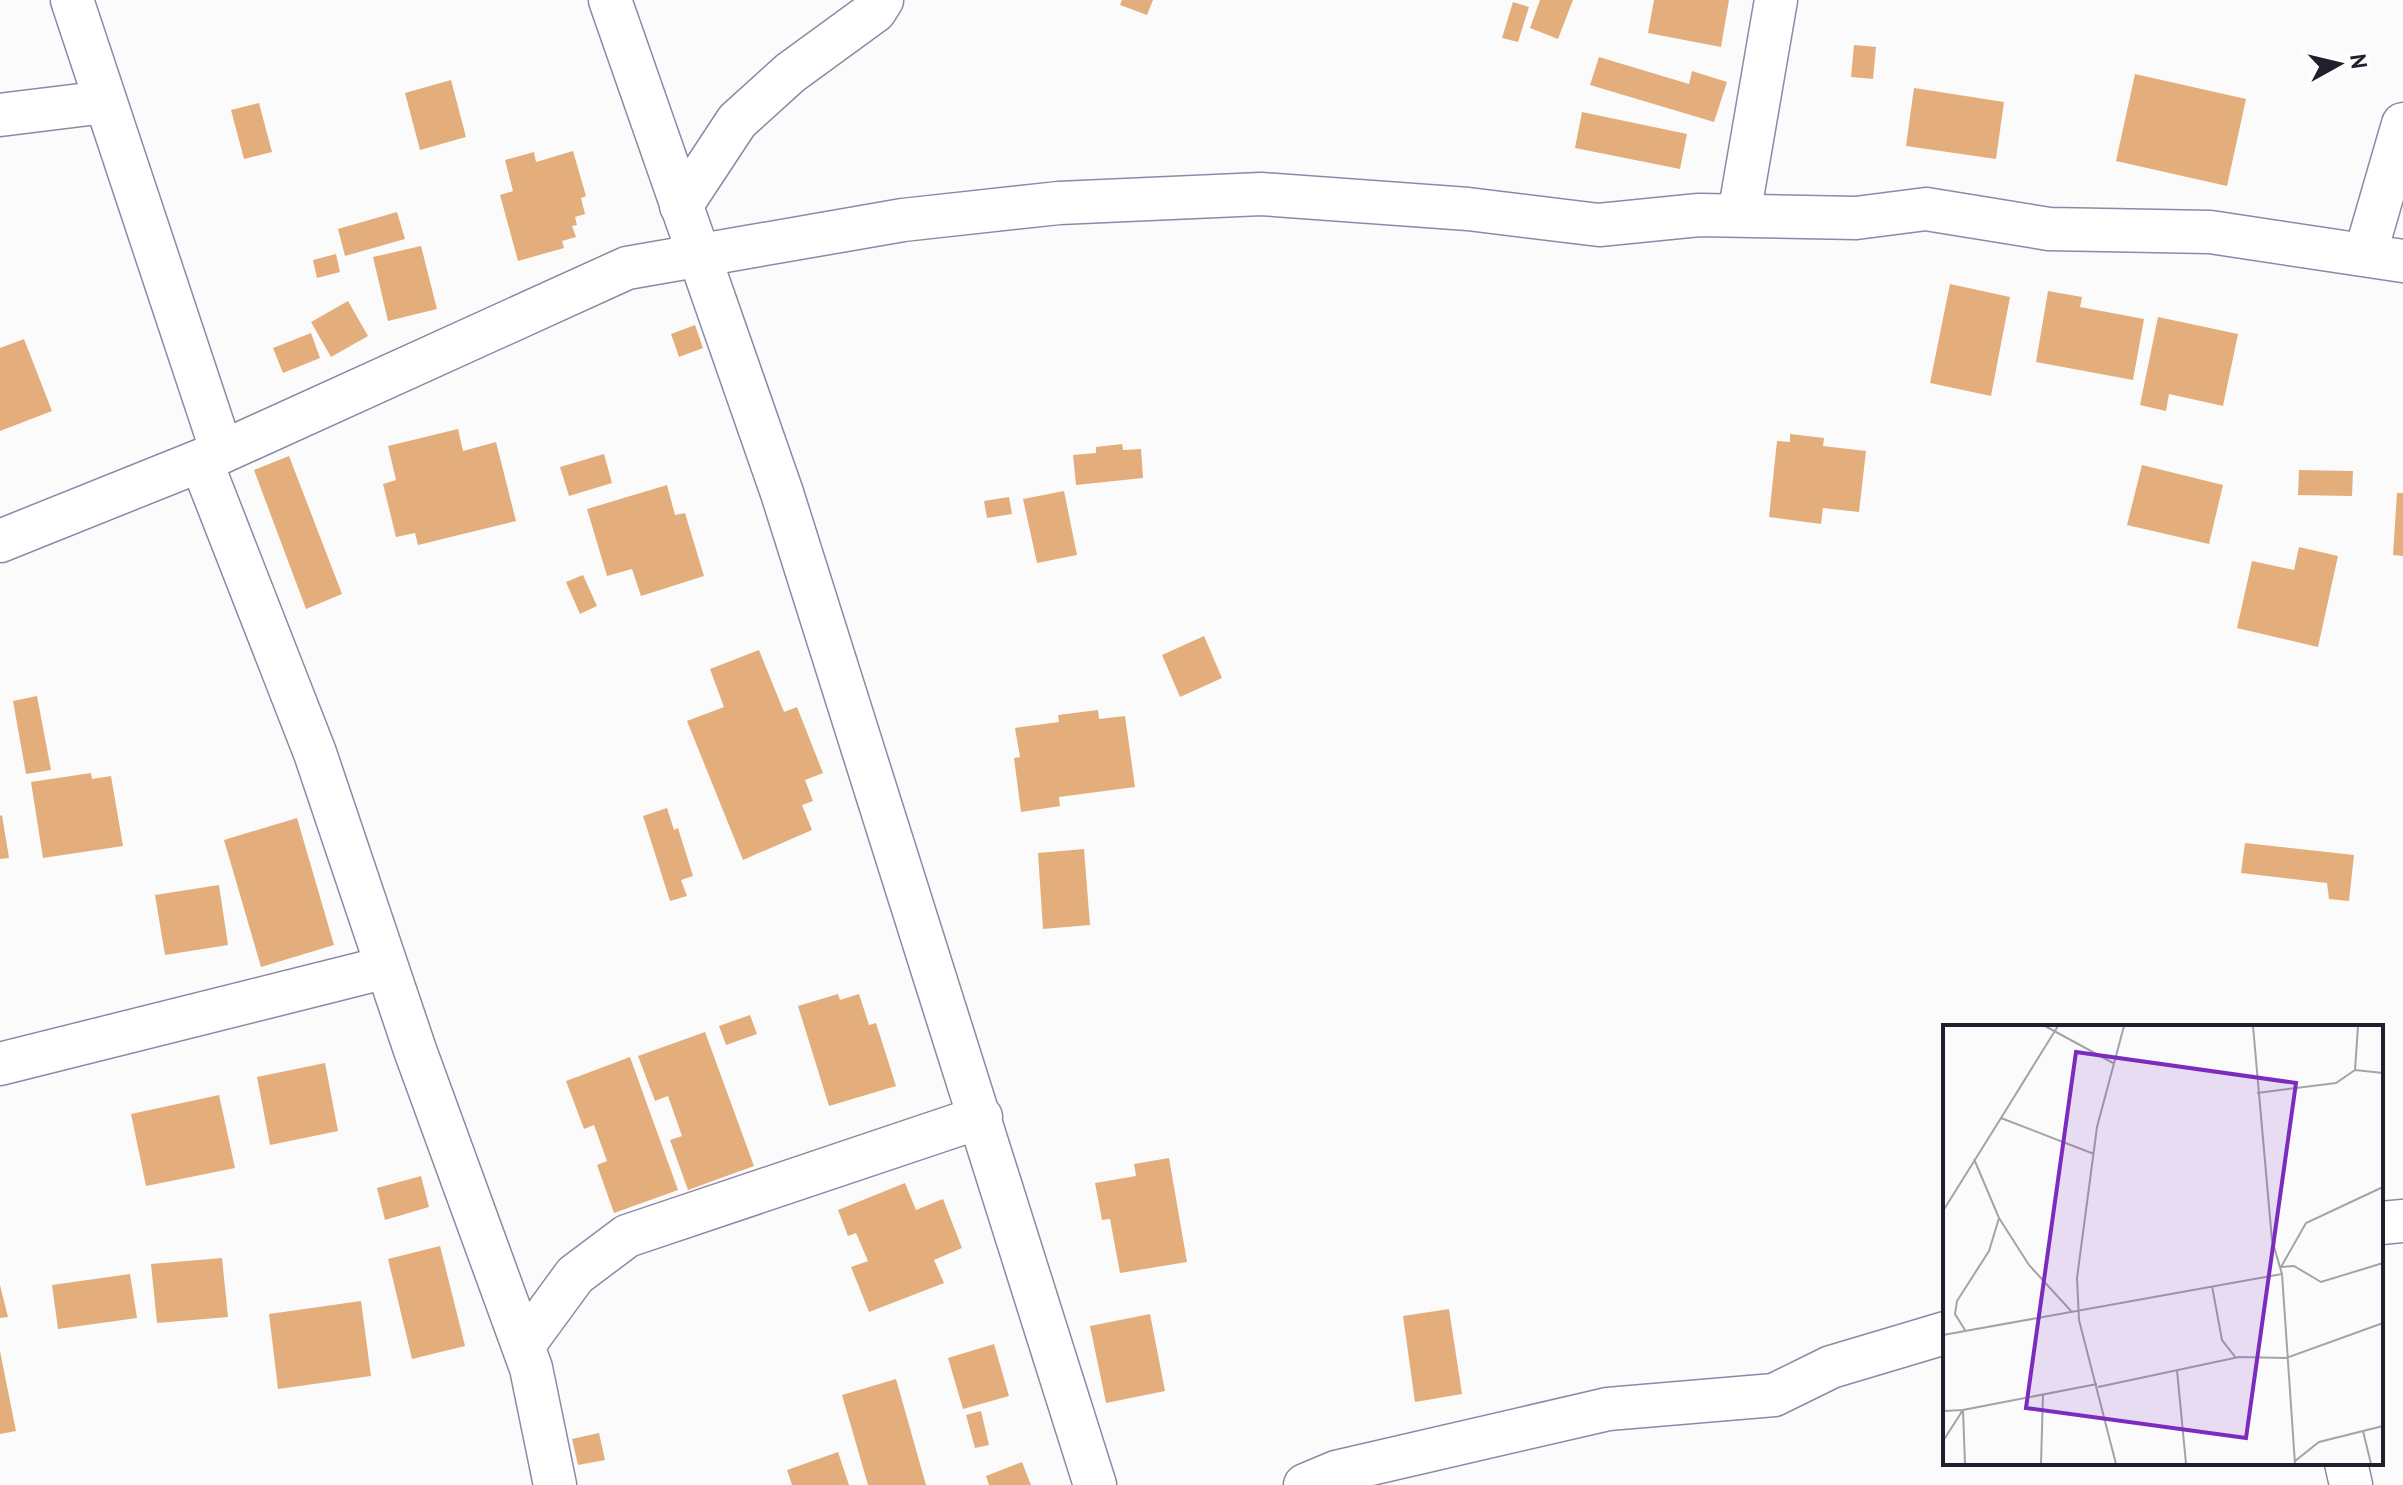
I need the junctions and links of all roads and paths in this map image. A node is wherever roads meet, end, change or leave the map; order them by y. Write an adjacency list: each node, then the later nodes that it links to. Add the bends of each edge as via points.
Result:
1 (72, 0): 5 (street)
2 (610, 0): 8 (street)
3 (882, 0): 8 (street, via 737,121)
4 (1776, 0): 9 (street)
5 (105, 102): 6 (street); 12 (street)
6 (0, 115)
7 (2403, 124): 11 (street)
8 (681, 206): 10 (street)
9 (1739, 215): 10 (street, via 1599,225 1261,194 1059,203 903,220); 11 (street, via 1856,218 1926,209 2049,229 2210,232)
10 (698, 255): 12 (street, via 627,268); 16 (street, via 782,493)
11 (2384, 258)
12 (212, 457): 13 (street); 14 (street)
13 (0, 541)
14 (387, 967): 15 (street); 20 (street)
15 (0, 1064)
16 (981, 1117): 20 (street, via 627,1236 575,1275); 23 (street)
17 (2403, 1221): 18 (street)
18 (2383, 1223)
19 (1943, 1334): 24 (street, via 1831,1367 1774,1395 1608,1409 1336,1472)
20 (523, 1346): 22 (street)
21 (2346, 1465): 25 (street)
22 (555, 1485)
23 (1095, 1485)
24 (1305, 1485)
25 (2351, 1485)

